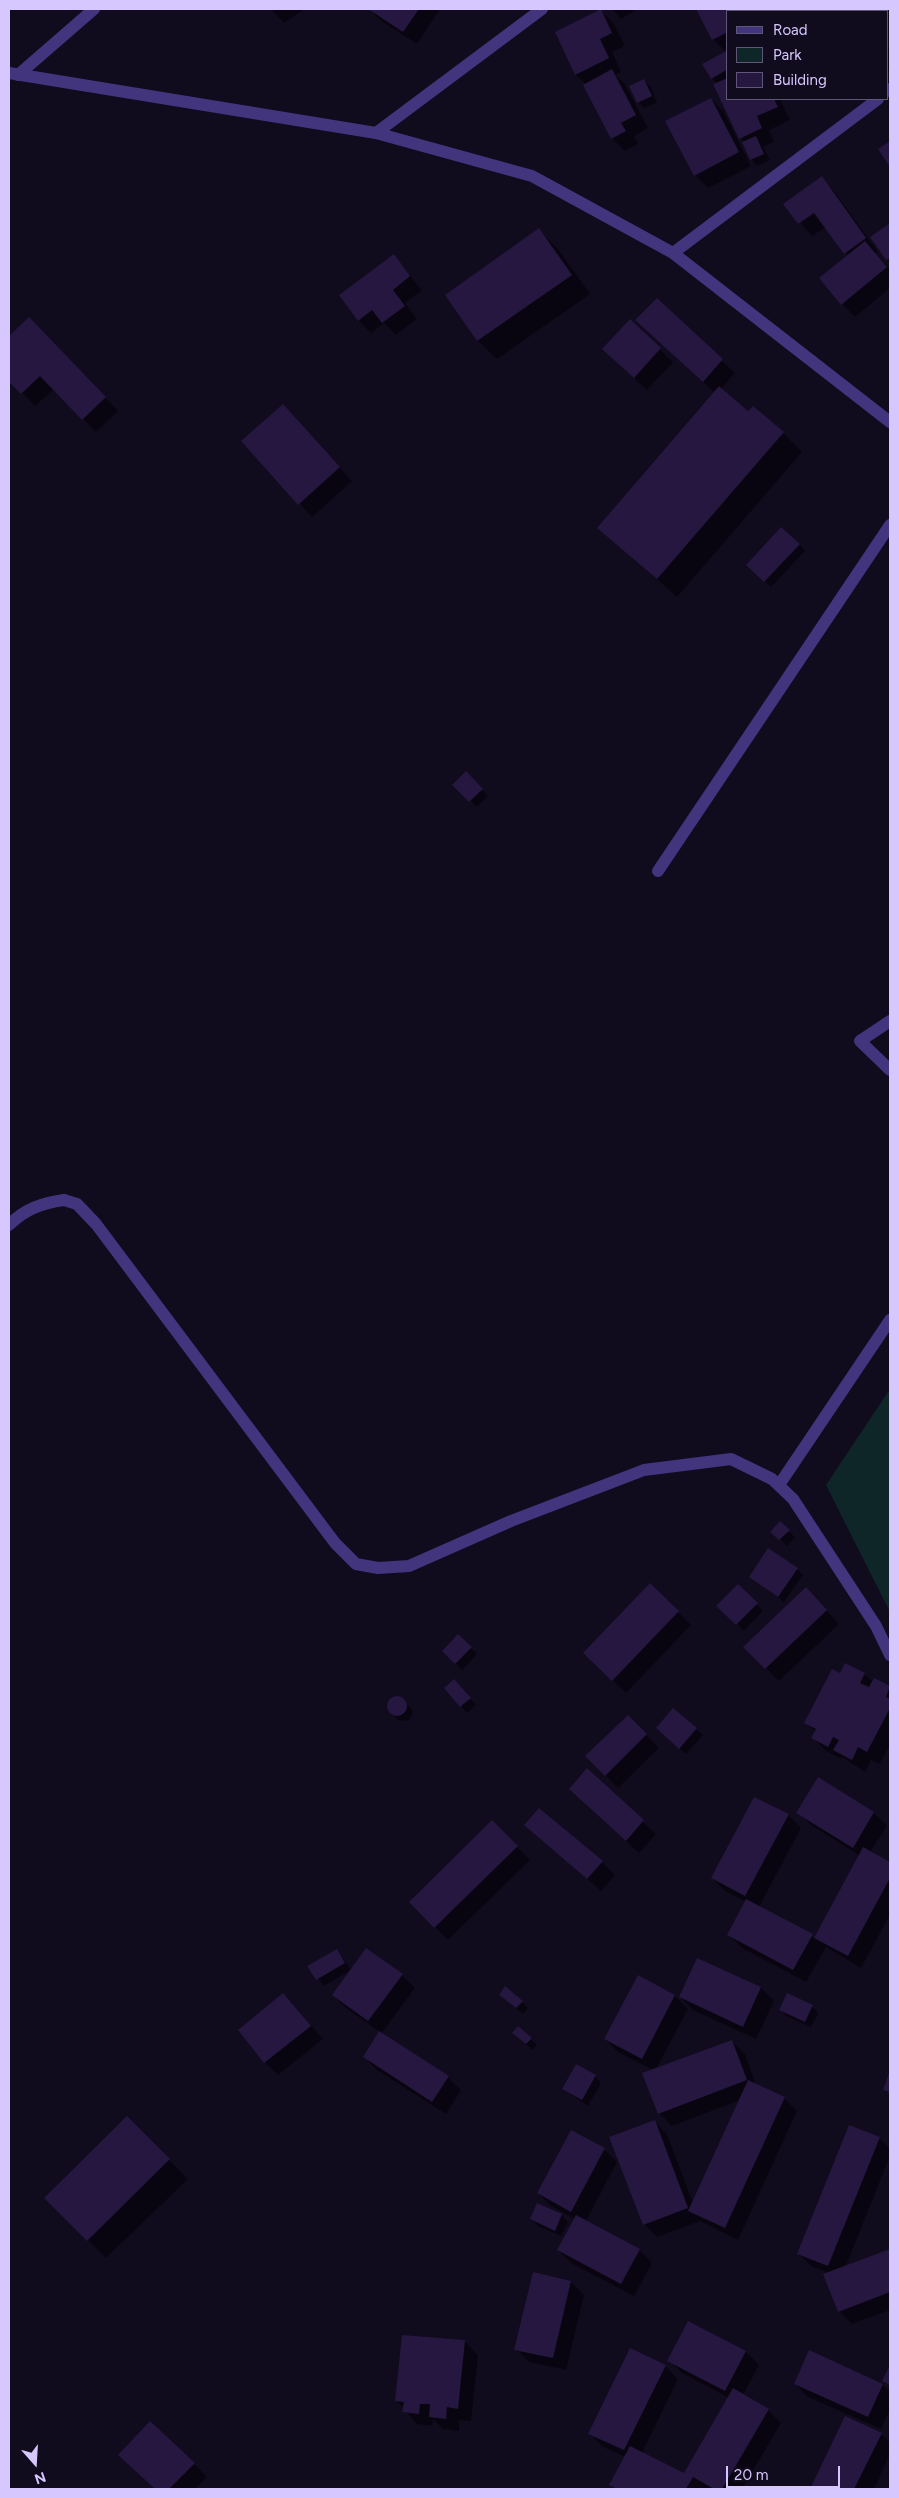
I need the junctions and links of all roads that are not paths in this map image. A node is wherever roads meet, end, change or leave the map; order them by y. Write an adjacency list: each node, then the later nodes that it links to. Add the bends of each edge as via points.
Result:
1 (94, 9): 3 (street)
2 (542, 9): 5 (street)
3 (14, 74): 5 (street)
4 (877, 100): 6 (street)
5 (376, 133): 6 (street, via 532,176)
6 (673, 253): 7 (street)
7 (890, 422)
8 (890, 525): 9 (street)
9 (658, 871)
10 (890, 1021): 11 (street, via 860,1041)
11 (890, 1070)
12 (9, 1224): 14 (street, via 21,1213 46,1202 64,1200 78,1204 336,1543 356,1564 378,1568 409,1566 511,1521 644,1470 731,1460 772,1478)
13 (890, 1320): 14 (street)
14 (779, 1485): 15 (street, via 793,1499 876,1626)
15 (890, 1655)

